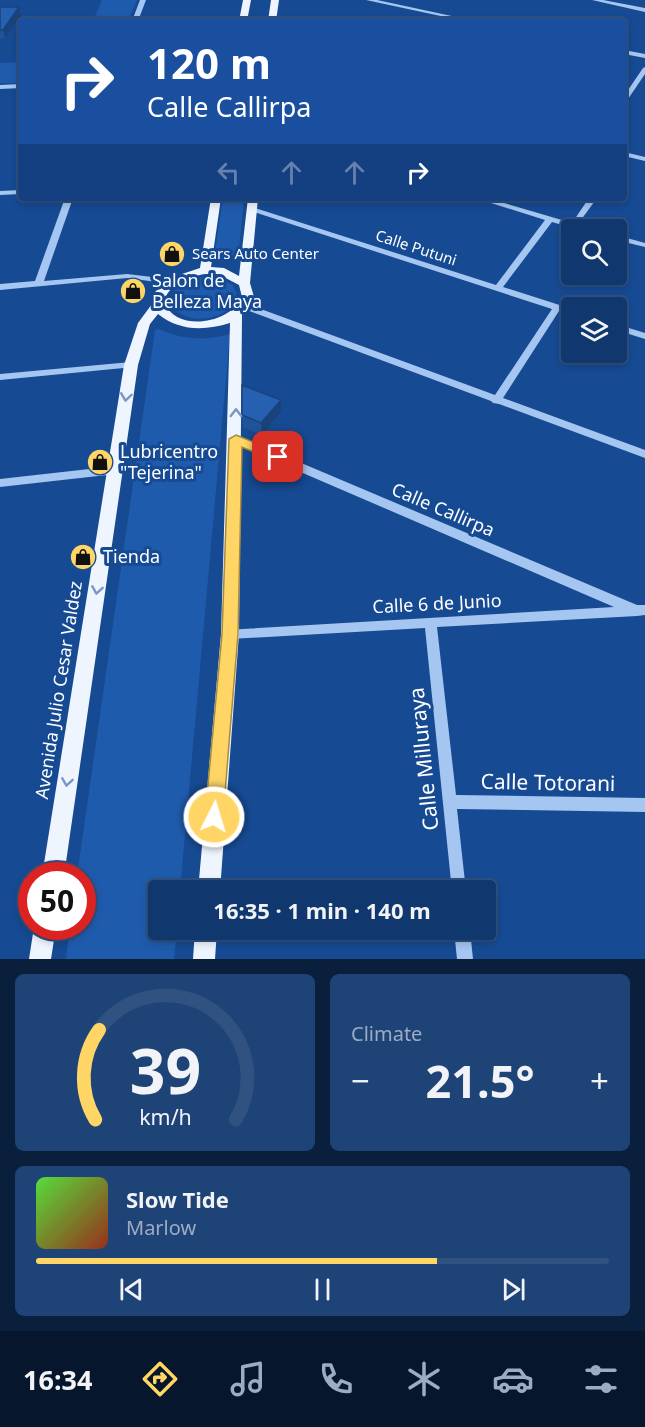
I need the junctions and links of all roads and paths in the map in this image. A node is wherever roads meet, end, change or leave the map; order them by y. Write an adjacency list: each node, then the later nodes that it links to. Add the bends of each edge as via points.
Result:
1 (143, 0): 8 (street)
2 (247, 0): 9 (main road)
3 (275, 0): 10 (main road)
4 (369, 0): 11 (street)
5 (595, 0): 6 (street)
6 (604, 1): 7 (street)
7 (645, 10)
8 (136, 18)
9 (244, 18)
10 (272, 18)
11 (457, 18)
12 (627, 53): 13 (street)
13 (645, 57)
14 (645, 69): 17 (street)
15 (18, 86): 16 (street)
16 (2, 87): 18 (street)
17 (627, 96)
18 (0, 97)
19 (627, 154): 20 (street)
20 (645, 159)
21 (18, 192): 22 (street)
22 (0, 193)
23 (68, 201): 37 (street)
24 (216, 201): 34 (main road)
25 (253, 201): 28 (main road)
26 (489, 201): 29 (street)
27 (591, 201): 30 (street)
28 (252, 210): 36 (main road); 39 (street, Calle Putuni)
29 (550, 219): 31 (street); 39 (street)
30 (578, 219)
31 (561, 222)
32 (627, 240): 33 (street)
33 (645, 245)
34 (205, 270): 35 (main road); 36 (main road, via 227,273)
35 (169, 282): 37 (street, via 127,276); 40 (main road, via 162,289)
36 (243, 283): 43 (main road, via 248,292)
37 (39, 284): 38 (street)
38 (0, 287)
39 (497, 289): 41 (street, Calle Putuni)
40 (159, 304): 43 (main road, via 172,319 191,324 212,324); 46 (main road, Avenida Julio Cesar Valdez, via 144,323)
41 (557, 308): 42 (street, Calle Putuni); 48 (street)
42 (561, 309)
43 (240, 310): 48 (street); 49 (main road, one-way to 43)
44 (627, 330): 45 (street)
45 (645, 336)
46 (131, 365): 47 (street); 51 (main road, Avenida Julio Cesar Valdez, one-way to 51)
47 (0, 377)
48 (496, 401): 50 (street)
49 (236, 439): 53 (street, Calle Callirpa); 55 (main road)
50 (645, 454)
51 (116, 470): 52 (street); 58 (main road, Avenida Julio Cesar Valdez, one-way to 58)
52 (0, 483)
53 (641, 611): 54 (street, Calle 6 de Junio)
54 (431, 623): 55 (street, Calle 6 de Junio); 56 (street, Calle Milluraya)
55 (230, 634): 59 (main road)
56 (450, 802): 57 (street, Calle Totorani); 60 (street, Calle Milluraya)
57 (645, 806)
58 (55, 862)
59 (210, 880)
60 (458, 880)
61 (43, 940): 64 (main road)
62 (205, 940): 65 (main road)
63 (463, 940): 66 (street)
64 (40, 959)
65 (204, 959)
66 (465, 959)

